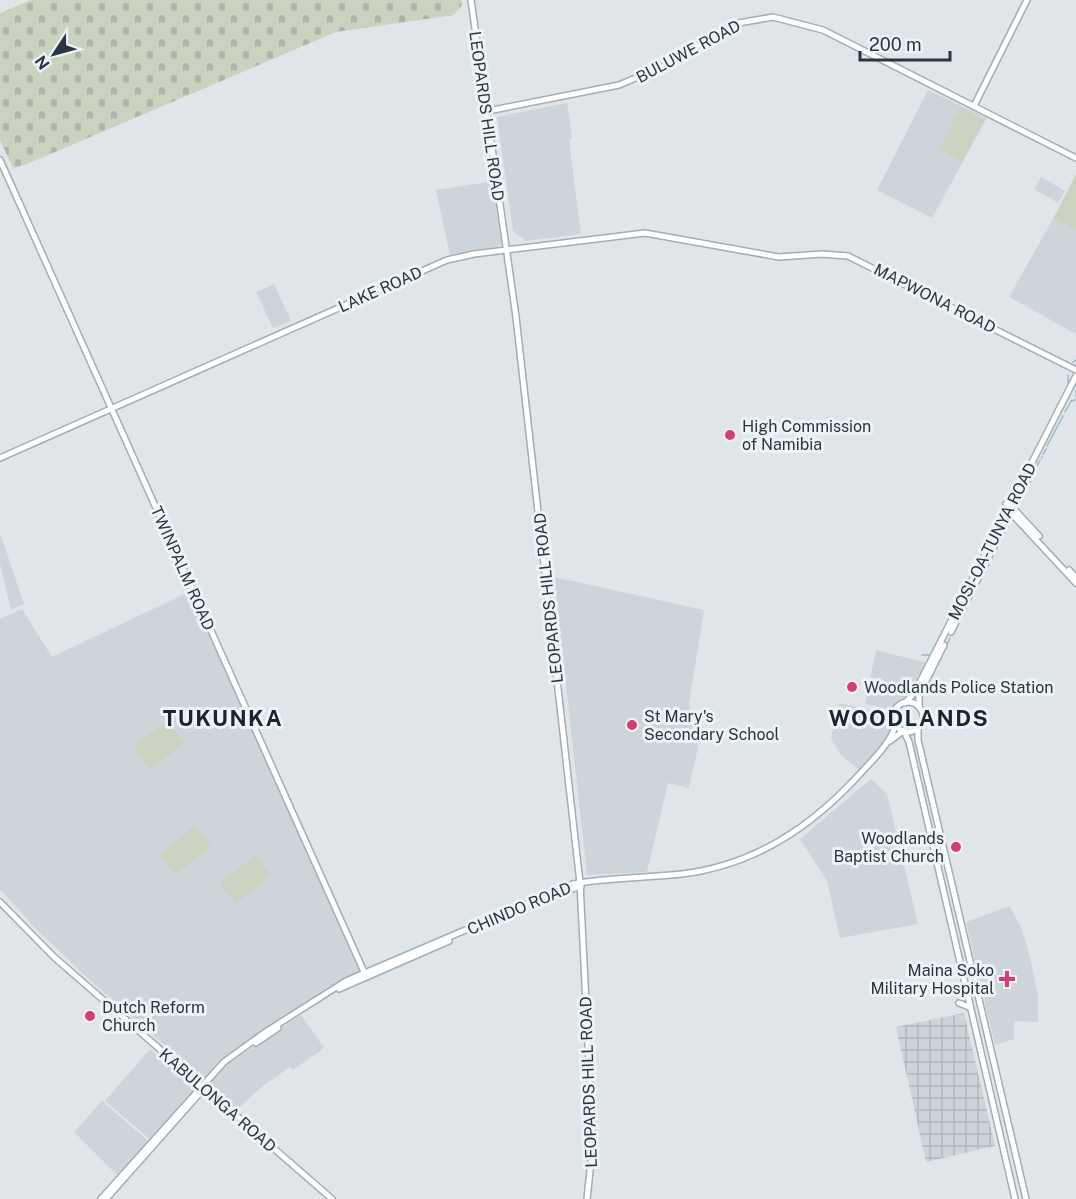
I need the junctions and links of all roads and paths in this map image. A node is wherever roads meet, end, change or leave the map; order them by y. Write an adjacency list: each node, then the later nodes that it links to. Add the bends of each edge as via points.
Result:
1 (471, 0): 4 (main road, LEOPARDS HILL ROAD)
2 (1027, 0): 3 (main road)
3 (974, 106): 4 (main road, BULUWE ROAD, via 823,30 773,17 733,24 637,79 589,93); 5 (main road, BULUWE ROAD)
4 (488, 111): 7 (main road, LEOPARDS HILL ROAD)
5 (1076, 158)
6 (0, 160): 19 (main road, TWINPALM ROAD)
7 (505, 239): 8 (main road); 9 (main road, LEOPARDS HILL ROAD); 10 (main road)
8 (518, 249): 9 (main road, LAKE ROAD); 11 (main road, LAKE ROAD, via 650,233); 12 (main road)
9 (507, 250): 10 (main road, LAKE ROAD); 12 (main road, LEOPARDS HILL ROAD)
10 (495, 252): 12 (main road, via 506,256); 20 (main road, LAKE ROAD, via 447,260)
11 (786, 257): 13 (main road, MAPWONA ROAD, via 831,254 857,259)
12 (509, 262): 33 (main road, LEOPARDS HILL ROAD)
13 (1035, 348): 14 (main road, MAPWONA ROAD); 15 (main road)
14 (1042, 352): 16 (main road, MAPWONA ROAD); 18 (main road, via 1070,371)
15 (1076, 364)
16 (1076, 370)
17 (1076, 376): 18 (main road, MOSI-OA-TUNYA ROAD)
18 (1074, 383): 25 (main road, MOSI-OA-TUNYA ROAD)
19 (106, 397): 21 (main road, TWINPALM ROAD); 22 (main road)
20 (122, 403): 21 (main road, LAKE ROAD); 23 (main road)
21 (112, 408): 22 (main road, LAKE ROAD); 23 (main road, TWINPALM ROAD)
22 (102, 412): 24 (main road, LAKE ROAD)
23 (118, 418): 39 (main road, TWINPALM ROAD)
24 (0, 458)
25 (1011, 509): 26 (main road); 27 (main road); 28 (main road, MOSI-OA-TUNYA ROAD, via 915,692); 29 (main road, MOSI-OA-TUNYA ROAD, via 917,699)
26 (1076, 578)
27 (1076, 583)
28 (905, 703): 29 (main road); 30 (main road, via 895,710)
29 (919, 706): 31 (main road, via 923,714)
30 (895, 724): 32 (main road); 34 (main road, CHINDO ROAD, via 888,740 836,800 773,846 702,871)
31 (918, 728): 32 (main road); 48 (main road)
32 (903, 731): 34 (main road, CHINDO ROAD, via 836,803 773,849 702,874); 41 (main road, via 909,742)
33 (579, 873): 34 (main road); 35 (main road, LEOPARDS HILL ROAD); 36 (main road)
34 (589, 883): 35 (main road, CHINDO ROAD); 37 (main road)
35 (580, 885): 36 (main road, CHINDO ROAD); 37 (main road, LEOPARDS HILL ROAD)
36 (572, 886): 37 (main road); 39 (main road, CHINDO ROAD)
37 (581, 896): 46 (main road, LEOPARDS HILL ROAD, via 593,1143)
38 (0, 902): 42 (main road, KABULONGA ROAD, via 54,957)
39 (365, 975): 42 (main road, CHINDO ROAD, via 331,990 264,1033 224,1062)
40 (959, 1003): 41 (main road)
41 (970, 1008): 47 (main road)
42 (202, 1088): 43 (main road); 44 (main road); 45 (main road, KABULONGA ROAD)
43 (101, 1199)
44 (106, 1199)
45 (332, 1199)
46 (587, 1199)
47 (1015, 1199)
48 (1026, 1199)

